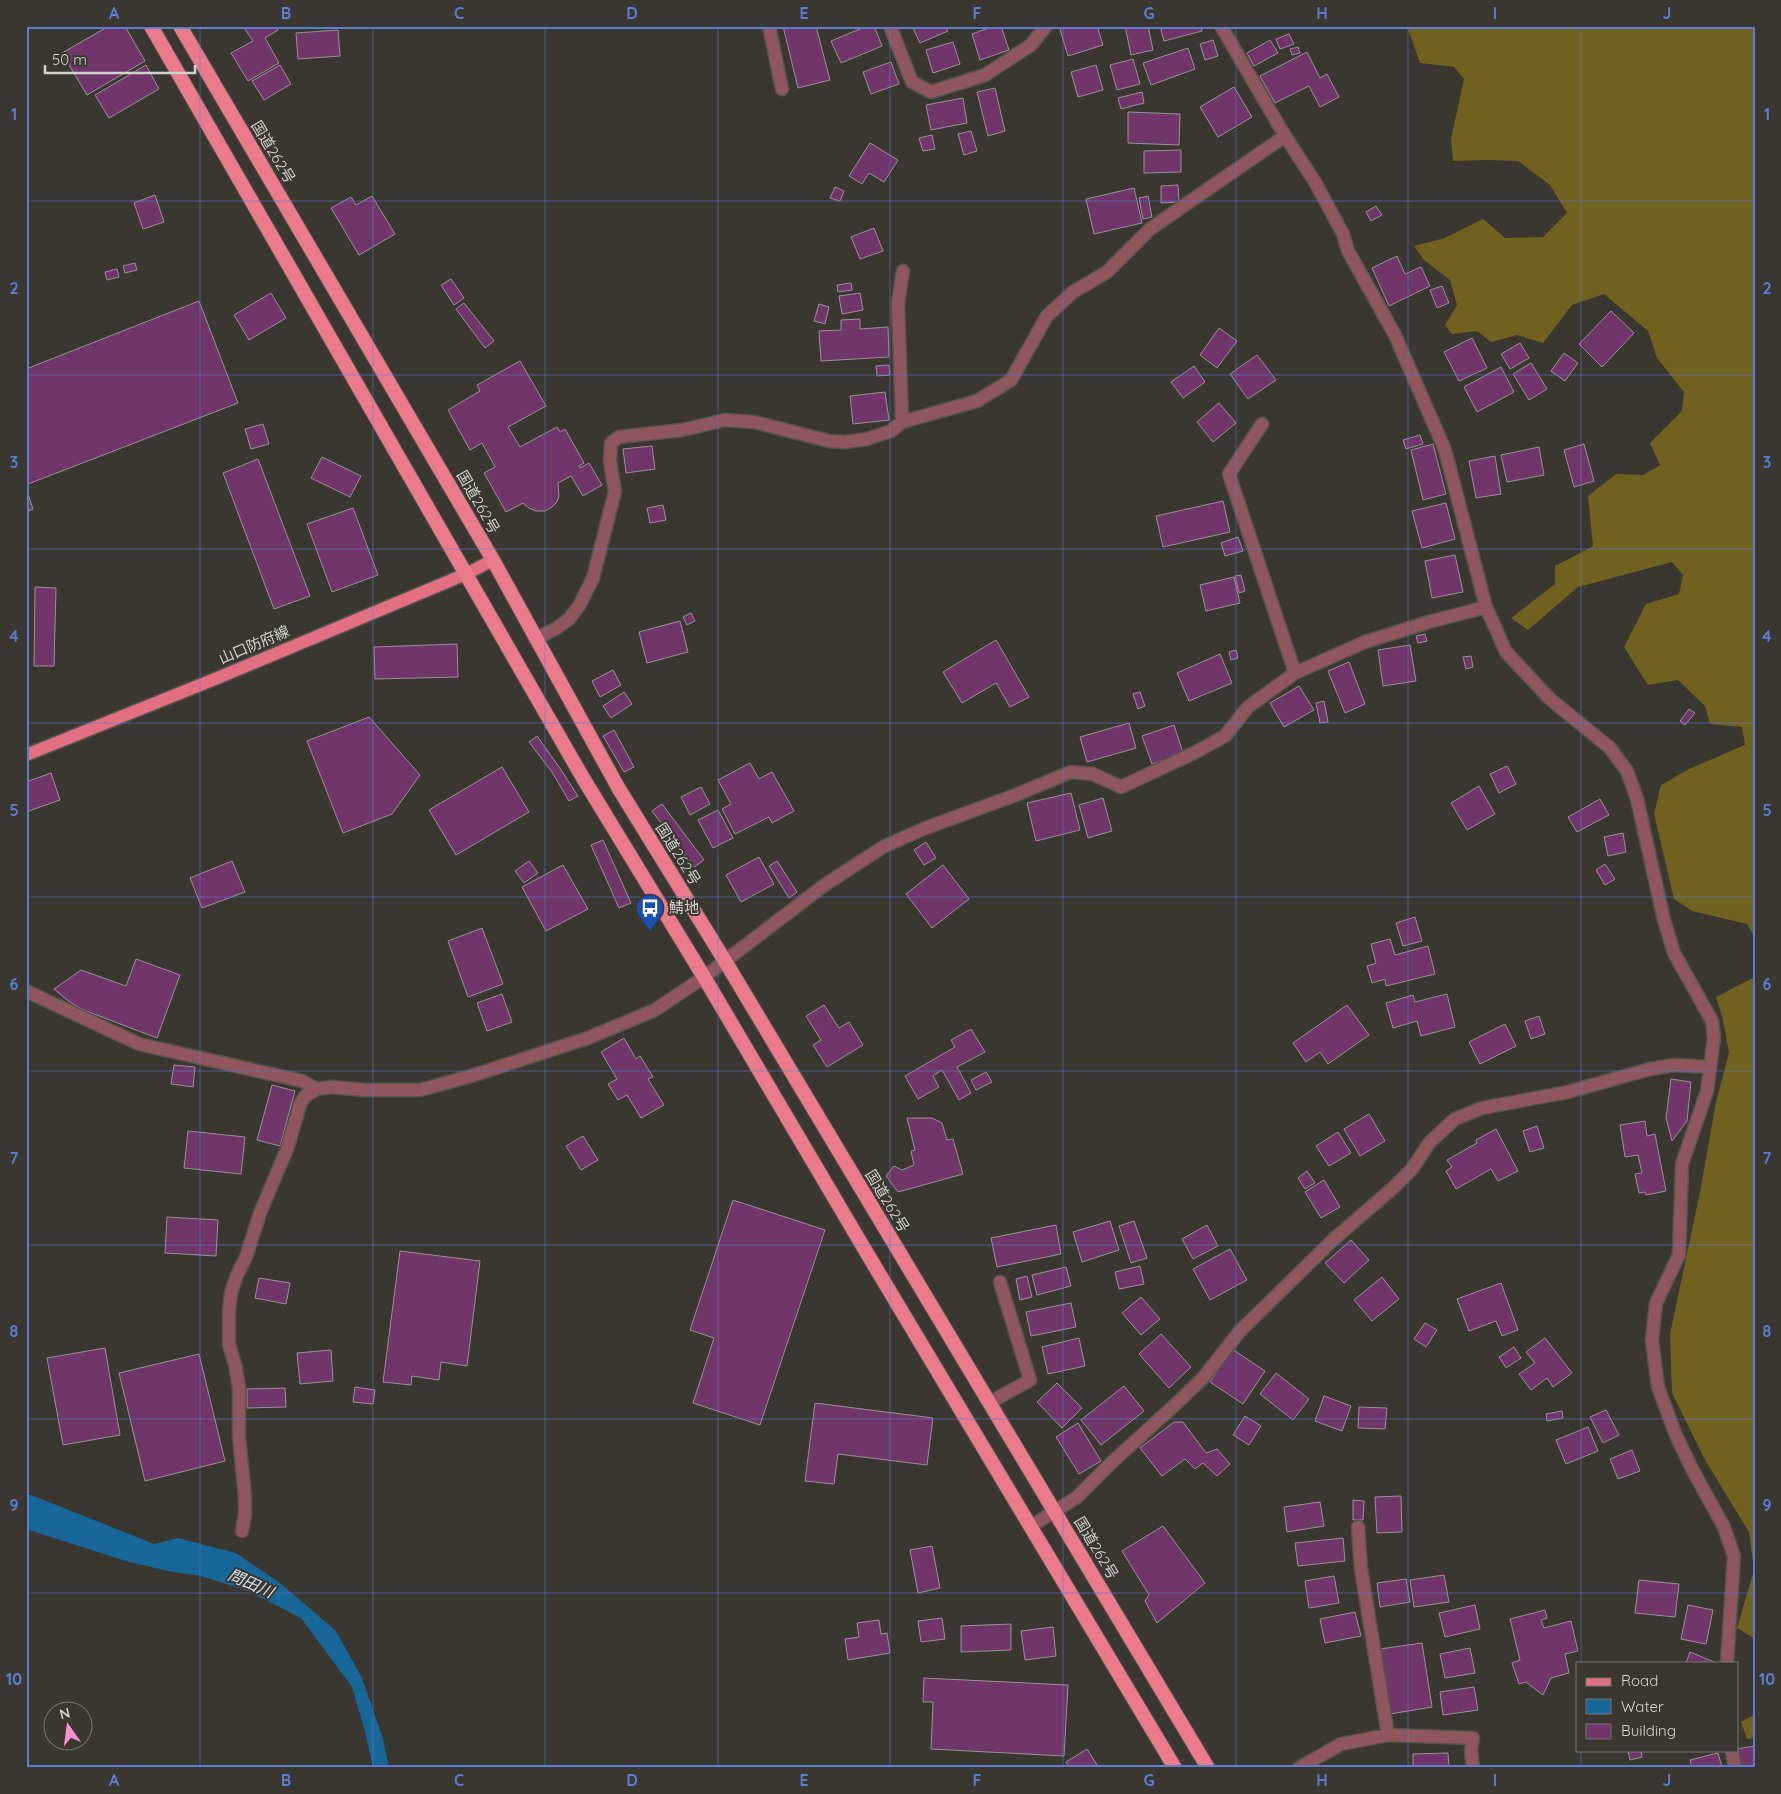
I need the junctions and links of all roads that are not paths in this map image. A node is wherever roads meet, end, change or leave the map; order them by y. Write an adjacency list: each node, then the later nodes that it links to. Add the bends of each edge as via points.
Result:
1 (151, 26): 13 (highway)
2 (180, 26): 12 (highway, 国道262号)
3 (769, 26): 7 (street)
4 (890, 26): 5 (street, via 912,82 931,92 985,75 1031,45)
5 (1046, 26)
6 (1221, 26): 8 (street)
7 (782, 89)
8 (1285, 136): 10 (street, via 1150,229 1107,272 1073,292 1047,316 1010,380 997,390 977,401); 14 (street, via 1343,234 1348,251 1395,335 1434,421 1446,450)
9 (904, 271): 10 (street, via 898,303)
10 (902, 422): 15 (street, via 891,431 846,442 829,441 754,422 725,420 682,430 619,437 611,443 610,462 615,491 593,578 569,619)
11 (1262, 424): 16 (street, via 1229,474)
12 (493, 560): 13 (main road, 山口防府線); 15 (highway, 国道262号)
13 (466, 574): 17 (main road, 山口防府線); 19 (highway, via 583,778)
14 (1486, 607): 16 (street, via 1365,642); 21 (street, via 1506,652 1550,699 1610,748 1627,772 1637,799 1674,953 1712,1021 1714,1038)
15 (535, 639): 18 (highway, 国道262号, via 619,789)
16 (1295, 673): 18 (street, via 1248,707 1225,736 1194,754 1121,787 1093,774 1071,772 883,847 826,884)
17 (26, 755)
18 (725, 960): 19 (street); 24 (highway, 国道262号)
19 (704, 976): 22 (street, via 654,1010 588,1038 471,1076 420,1090); 26 (highway)
20 (26, 991): 22 (street, via 139,1044 302,1081)
21 (1710, 1067): 25 (street, via 1675,1065 1650,1069 1568,1092 1482,1108 1455,1119 1430,1142 1394,1188 1334,1239 1240,1331 1203,1378 1076,1498); 29 (street, via 1706,1092 1682,1164 1679,1255 1656,1303 1652,1340 1658,1388 1692,1469 1724,1527 1734,1556)
22 (317, 1089): 28 (street, via 305,1096 300,1105 287,1149 231,1293 229,1345 239,1388 239,1436 245,1498)
23 (1000, 1282): 24 (street, via 1030,1380)
24 (989, 1403): 25 (highway, 国道262号)
25 (1055, 1511): 26 (street); 33 (highway, 国道262号)
26 (1031, 1526): 32 (highway)
27 (1358, 1527): 30 (street, via 1361,1570)
28 (242, 1531)
29 (1727, 1662)
30 (1388, 1735): 34 (street, via 1341,1744); 35 (street, via 1473,1738)
31 (1732, 1752): 36 (street)
32 (1176, 1768)
33 (1208, 1768)
34 (1300, 1768)
35 (1473, 1768)
36 (1735, 1768)

